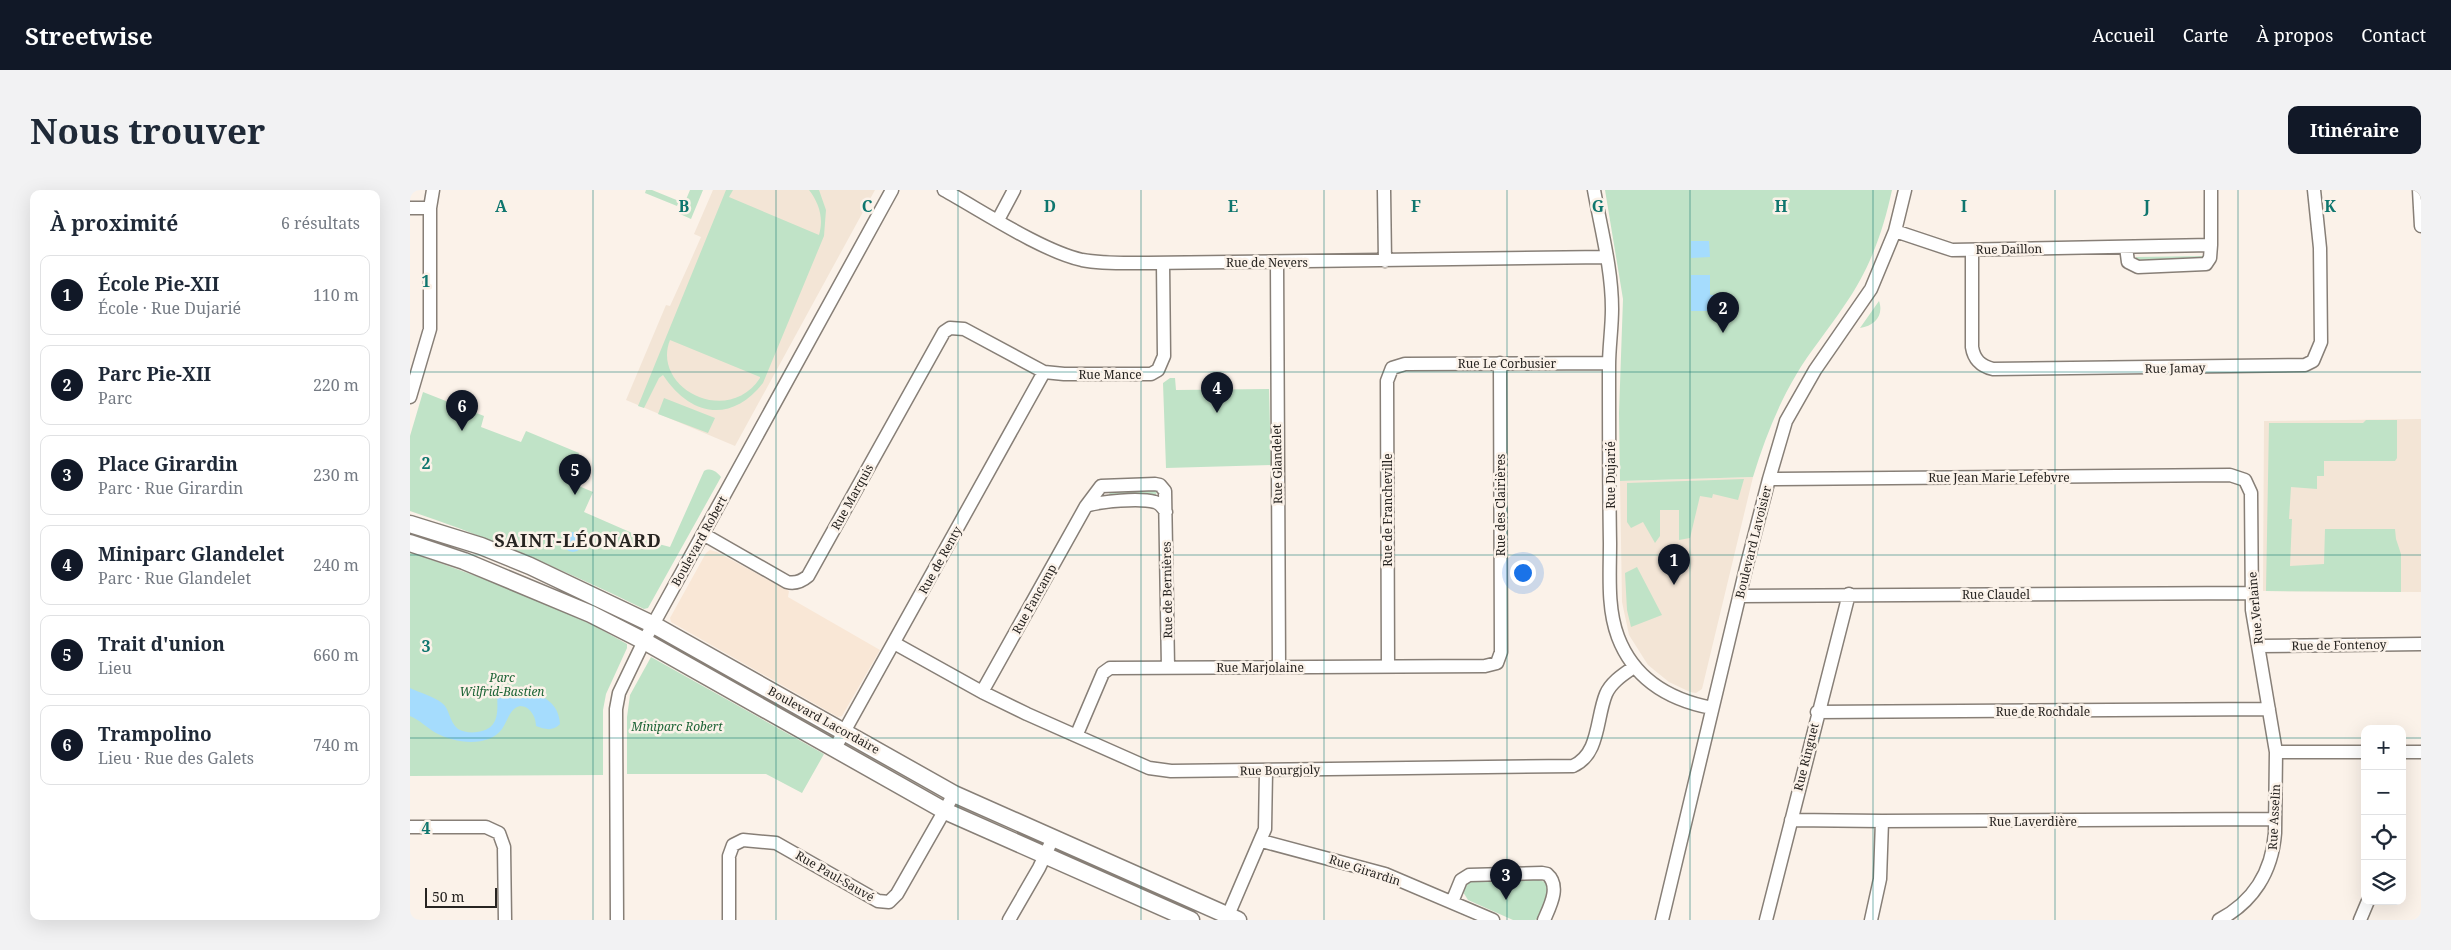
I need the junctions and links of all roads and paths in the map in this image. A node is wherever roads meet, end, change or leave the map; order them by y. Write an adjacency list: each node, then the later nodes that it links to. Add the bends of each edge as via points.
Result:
1 (433, 190): 12 (street)
2 (892, 190): 35 (street, Boulevard Robert)
3 (944, 190): 13 (street, Rue de Nevers)
4 (1014, 190): 13 (street)
5 (1384, 190): 20 (street)
6 (1594, 190): 19 (street, Rue Dujarié)
7 (1905, 190): 15 (street, Boulevard Lavoisier)
8 (2211, 190): 16 (street)
9 (2314, 190): 18 (street, Rue Jamay, via 2320,248 2321,342 2314,361 2305,365 1984,367 1972,347)
10 (2420, 192): 14 (street)
11 (410, 208): 12 (street)
12 (430, 208): 28 (street, via 430,329)
13 (998, 220): 22 (street, Rue de Nevers, via 1080,259)
14 (2421, 226)
15 (1895, 231): 18 (street, Rue Daillon, via 1952,250); 30 (street, Boulevard Lavoisier, via 1871,289 1793,407)
16 (2211, 245): 17 (street, Rue Daillon); 17 (street, via 2206,264 2138,266 2128,262)
17 (2126, 247): 18 (street, Rue Daillon)
18 (1972, 250)
19 (1606, 257): 20 (street, Rue de Nevers); 25 (street, Rue Dujarié, via 1612,310)
20 (1385, 261): 21 (street, Rue de Nevers)
21 (1277, 262): 22 (street, Rue de Nevers); 47 (street, Rue Glandelet)
22 (1163, 263): 27 (street, Rue Mance, via 1164,356 1158,370 1143,374)
23 (964, 329): 27 (street, Rue Mance); 35 (street, Rue Marquis, via 950,328 940,337 803,580 787,582)
24 (1500, 363): 25 (street, Rue Le Corbusier); 26 (street, Rue Le Corbusier); 45 (street, Rue des Clairières, via 1501,652 1497,663)
25 (1609, 363): 49 (street, Rue Dujarié, via 1612,610 1618,638)
26 (1405, 364): 48 (street, Rue de Francheville, via 1392,368 1387,381)
27 (1044, 372): 42 (street, Rue de Renty)
28 (410, 397)
29 (2230, 475): 30 (street, Rue Jean Marie Lefebvre); 37 (street, Rue Verlaine, via 2245,480 2250,493)
30 (1768, 479): 39 (street, Boulevard Lavoisier)
31 (1155, 484): 32 (street, Rue Fancamp, via 1101,486); 33 (street, Rue de Bernières, via 1165,491)
32 (1086, 506): 33 (street, via 1103,501 1152,501); 50 (street, Rue Fancamp)
33 (1166, 512): 46 (street, Rue de Bernières)
34 (410, 524): 40 (main road, Boulevard Lacordaire, via 481,546)
35 (703, 534): 40 (street, Boulevard Robert)
36 (410, 543): 41 (main road, Boulevard Lacordaire, via 519,583)
37 (2251, 593): 38 (street, Rue Claudel); 44 (street, Rue Verlaine)
38 (1849, 594): 39 (street, Rue Claudel); 53 (street, Rue Ringuet)
39 (1740, 596): 51 (street, Boulevard Lavoisier)
40 (654, 625): 41 (street, Boulevard Robert); 54 (main road, Boulevard Lacordaire)
41 (644, 640): 56 (main road, Boulevard Lacordaire); 75 (street, Boulevard Robert, via 619,694 616,709)
42 (894, 643): 50 (street, Rue Bourgjoly); 54 (street, Rue de Renty)
43 (2421, 644): 44 (street, Rue de Fontenoy)
44 (2258, 646): 52 (street, Rue Verlaine)
45 (1485, 666): 48 (street, Rue Marjolaine)
46 (1168, 667): 47 (street, Rue Marjolaine); 55 (street, Rue Marjolaine, via 1106,670)
47 (1279, 667): 48 (street, Rue Marjolaine)
48 (1388, 667)
49 (1634, 667): 51 (street, Rue Dujarié, via 1676,699); 61 (street, Rue Bourgjoly, via 1610,687 1591,750 1581,763 1573,766)
50 (982, 692): 55 (street, Rue Bourgjoly)
51 (1712, 708): 81 (street, Boulevard Lavoisier)
52 (2269, 709): 53 (street, Rue de Rochdale); 57 (street, Rue Verlaine)
53 (1818, 712): 65 (street, Rue Ringuet)
54 (844, 731): 56 (street, Rue de Renty); 62 (main road, Boulevard Lacordaire)
55 (1077, 734): 61 (street, Rue Bourgjoly, via 1148,768)
56 (835, 748): 63 (main road, Boulevard Lacordaire)
57 (2276, 752): 58 (street); 64 (street, Rue Asselin)
58 (2361, 752)
59 (2406, 752): 60 (street)
60 (2421, 752)
61 (1266, 770): 69 (street)
62 (954, 794): 63 (street, Rue Paul-Sauvé); 68 (main road, Boulevard Lacordaire)
63 (945, 811): 70 (main road, Boulevard Lacordaire); 76 (street, Rue Paul-Sauvé, via 897,894 889,902 878,901 771,840 733,844 729,856)
64 (2275, 819): 66 (street, Rue Laverdière); 84 (street, Rue Asselin, via 2274,848 2259,886 2234,912)
65 (1791, 820): 66 (street, Rue Laverdière); 82 (street, Rue Ringuet)
66 (1882, 821): 83 (street, via 1881,873)
67 (410, 827): 74 (street, via 486,827 498,833 504,847)
68 (1053, 838): 70 (street); 73 (main road, Boulevard Lacordaire)
69 (1262, 841): 71 (street, Rue Girardin, via 1385,874); 73 (street)
70 (1045, 856): 77 (street); 78 (main road, Boulevard Lacordaire)
71 (1452, 902): 79 (street, Rue Girardin); 80 (street, via 1462,880 1469,875 1548,874 1555,883 1555,890)
72 (2366, 905): 85 (street)
73 (1231, 919)
74 (505, 920)
75 (617, 920)
76 (729, 920)
77 (1009, 920)
78 (1191, 920)
79 (1493, 920)
80 (1544, 920)
81 (1662, 920)
82 (1766, 920)
83 (1871, 920)
84 (2219, 920)
85 (2360, 920)

